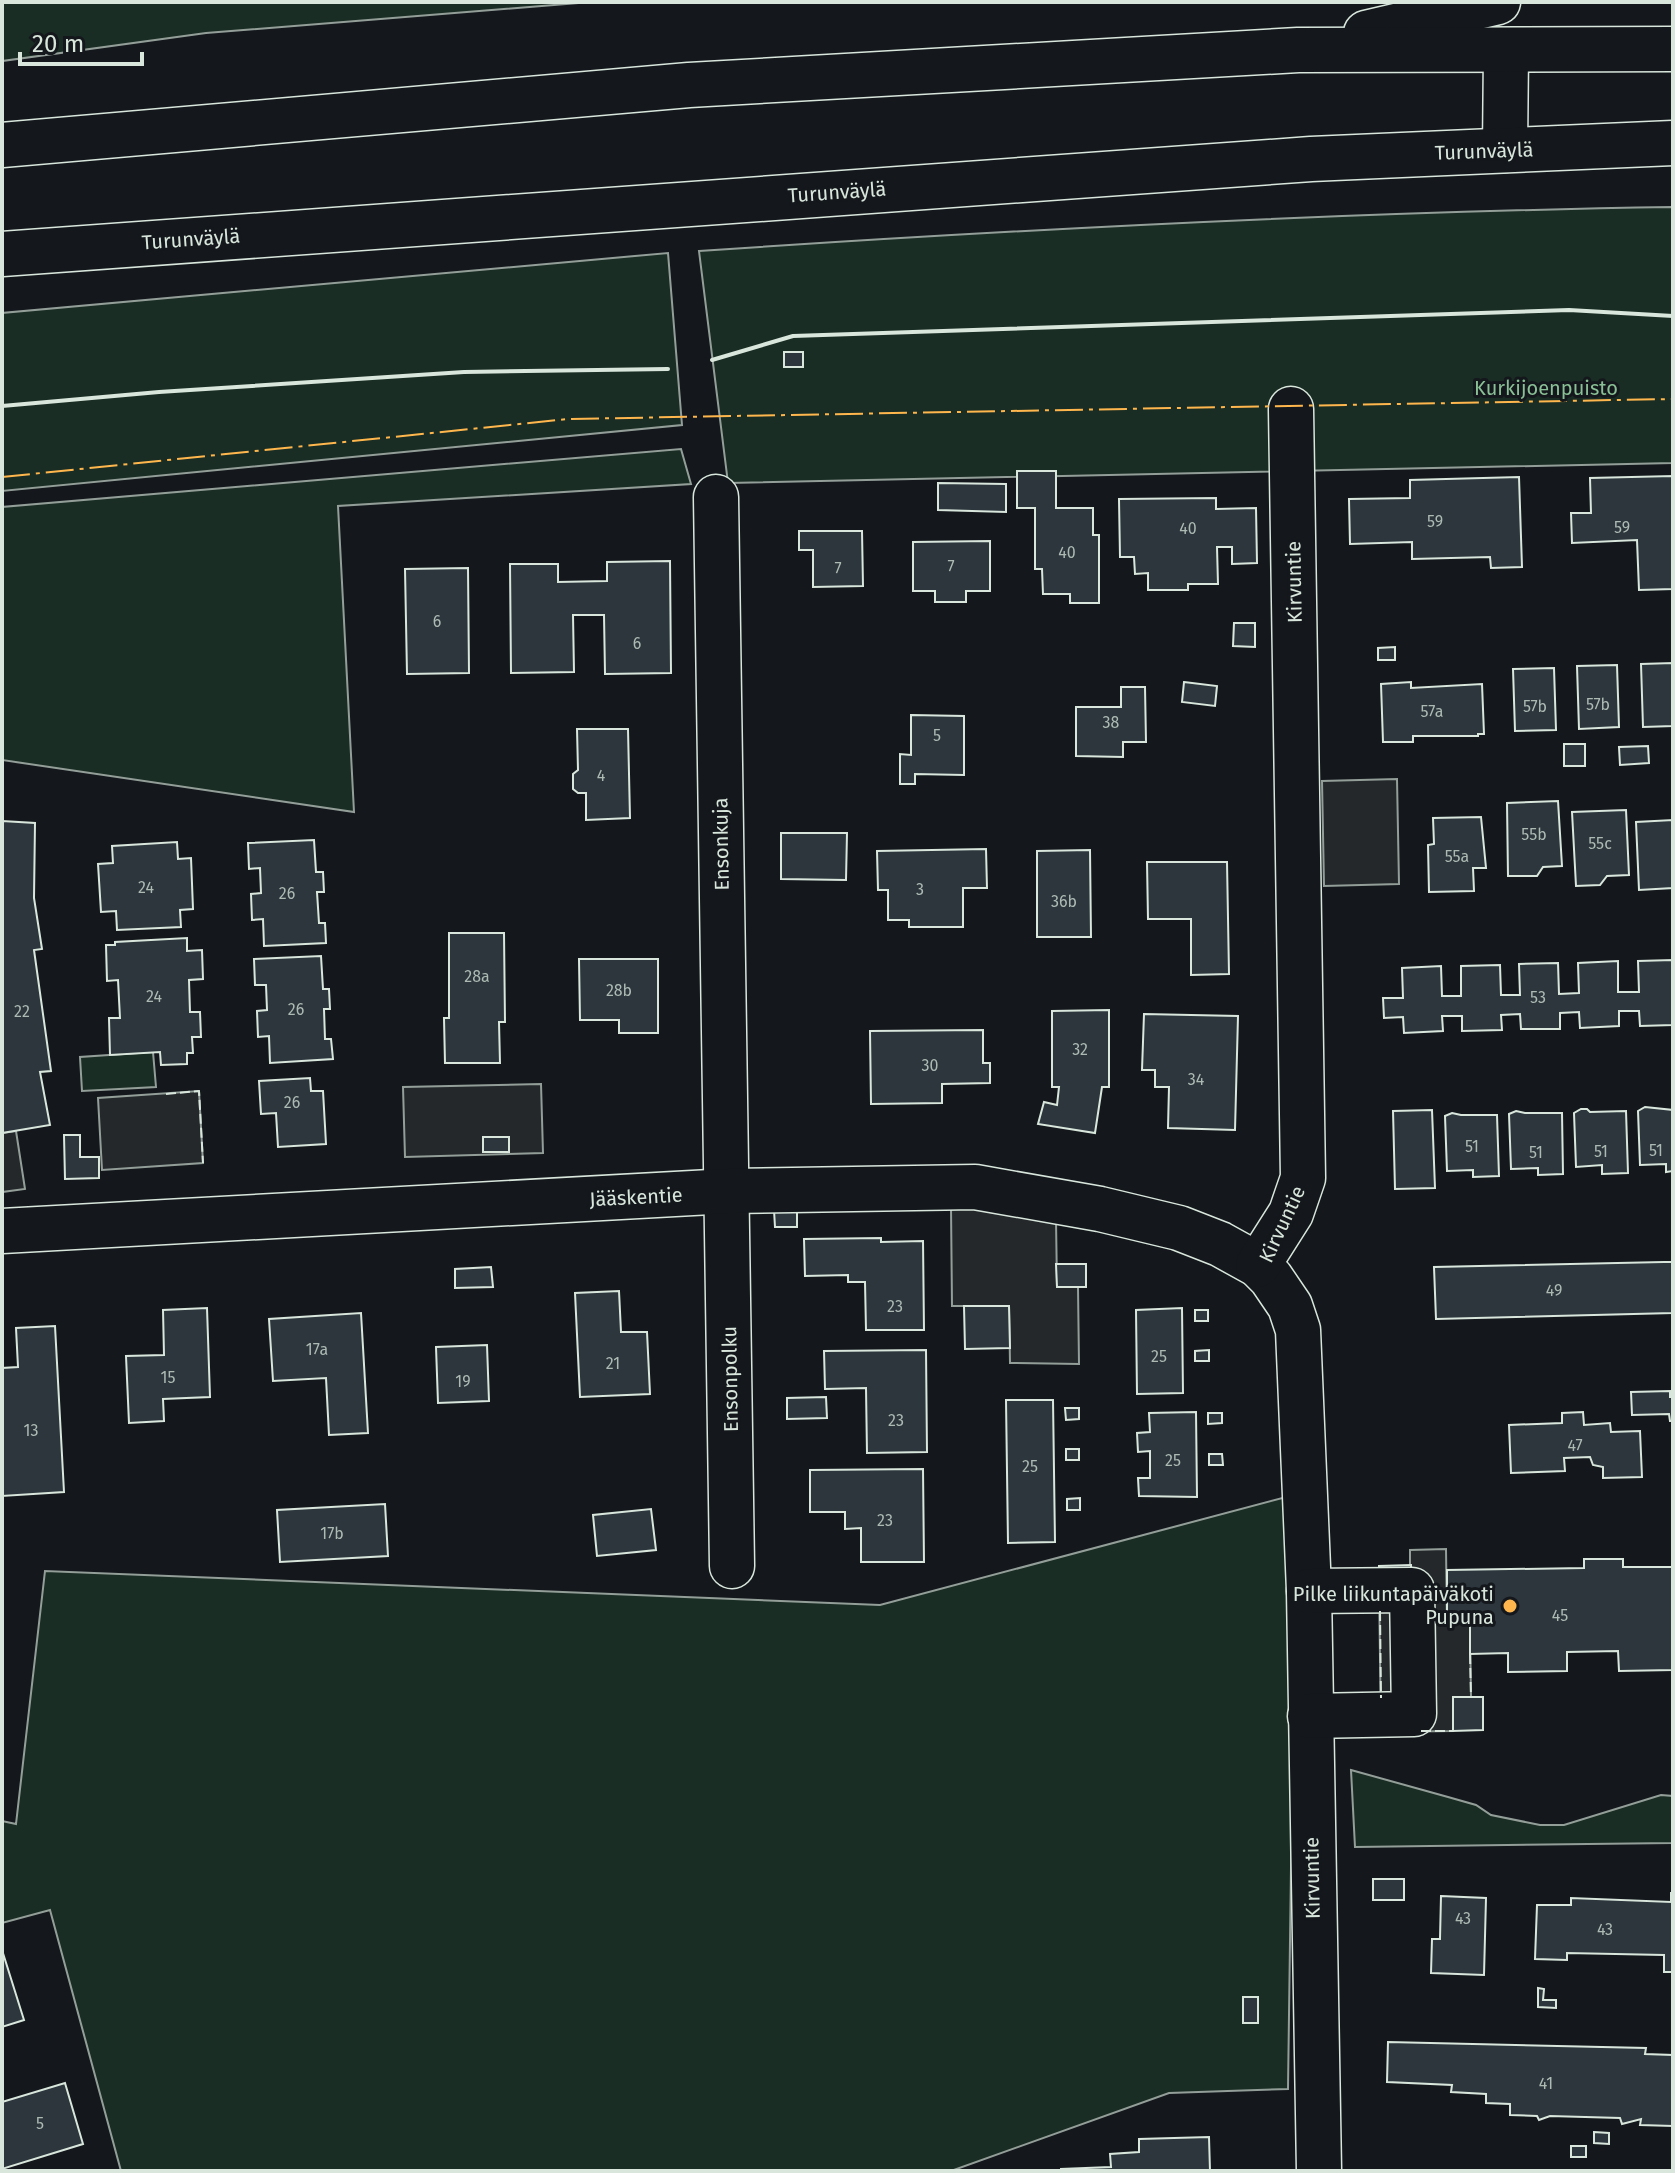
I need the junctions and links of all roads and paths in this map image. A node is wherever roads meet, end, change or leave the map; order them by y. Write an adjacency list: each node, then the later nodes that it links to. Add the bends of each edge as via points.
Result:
1 (1498, 2): 3 (main road)
2 (1673, 49): 4 (main road)
3 (1298, 50): 4 (main road); 5 (main road, via 689,85)
4 (1506, 51): 7 (main road)
5 (2, 145)
6 (1661, 147): 7 (main road, Turunväylä)
7 (1505, 150): 8 (main road, Turunväylä, via 1296,160)
8 (2, 254)
9 (1291, 409): 13 (main road, Kirvuntie, via 1303,1178 1291,1213)
10 (716, 497): 11 (main road, Ensonkuja)
11 (729, 1191): 12 (main road, Jääskentie, via 150,1207); 13 (main road, Jääskentie, via 975,1187 1179,1228); 14 (main road, Ensonpolku)
12 (2, 1231)
13 (1258, 1265): 15 (main road, Kirvuntie, via 1282,1291 1298,1330)
14 (732, 1566)
15 (1309, 1591): 16 (main road, Kirvuntie); 16 (main road, via 1412,1590 1414,1714)
16 (1310, 1716): 17 (main road, Kirvuntie)
17 (1319, 2171)

